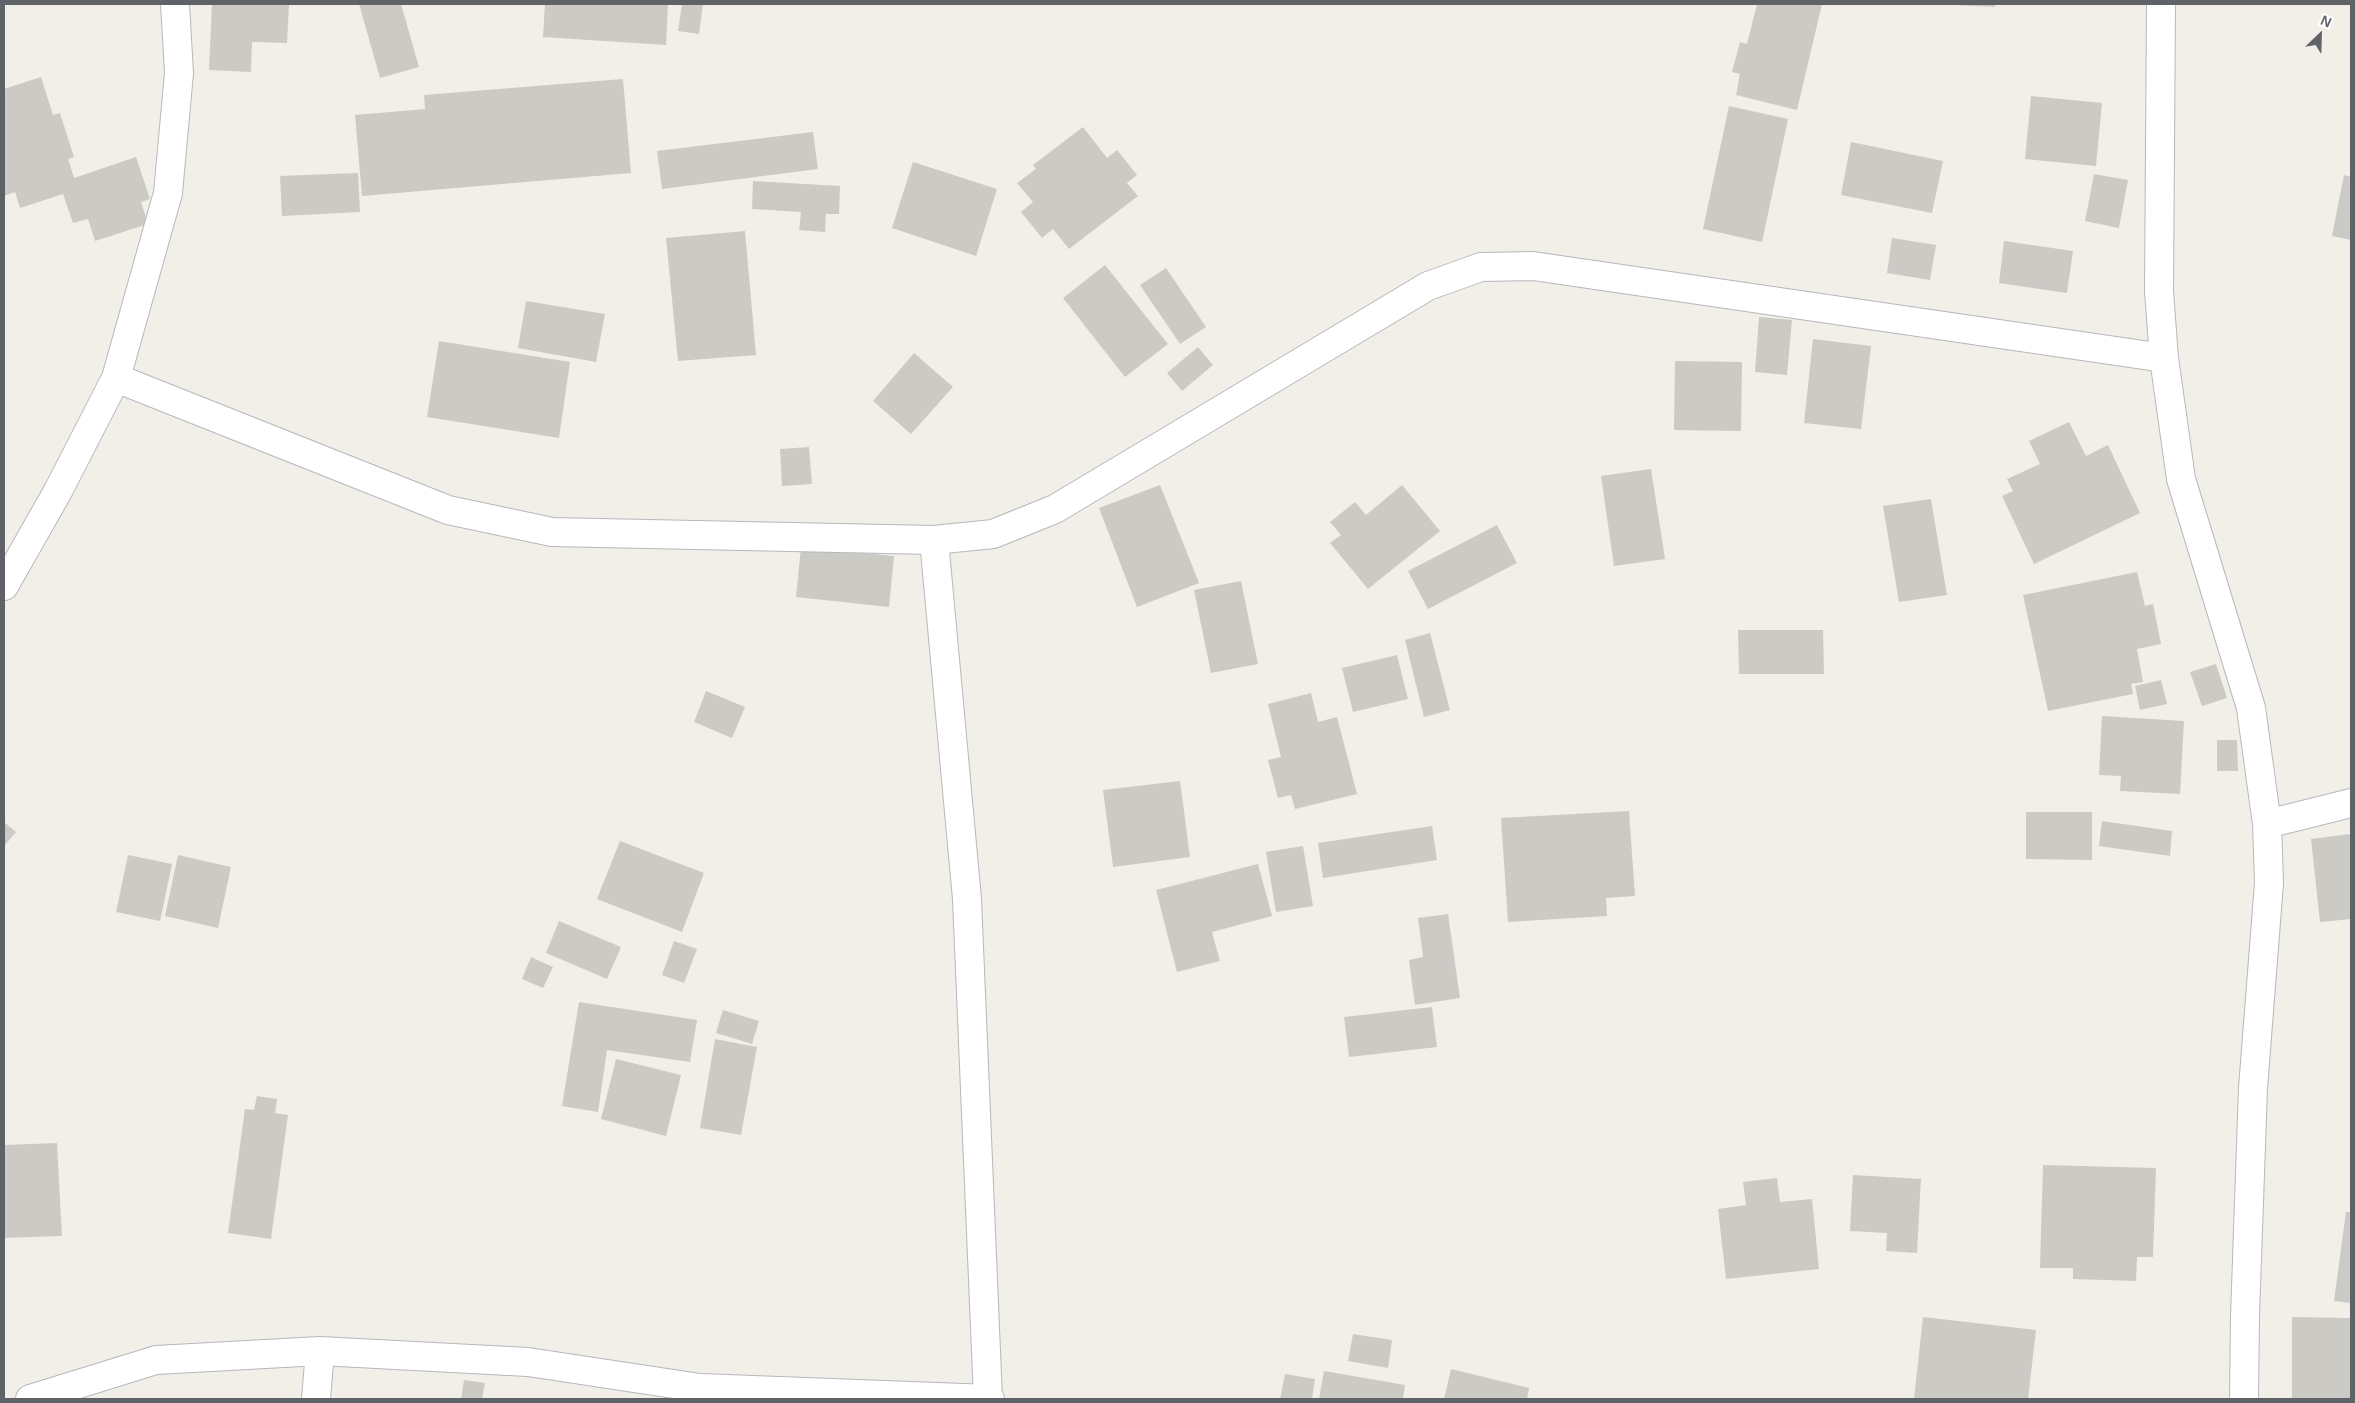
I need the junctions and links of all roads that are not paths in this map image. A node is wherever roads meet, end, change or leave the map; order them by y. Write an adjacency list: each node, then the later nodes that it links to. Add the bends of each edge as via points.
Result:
1 (175, 4): 4 (street, via 179,73 168,193)
2 (2161, 4): 3 (street, via 2159,291)
3 (2164, 358): 5 (street, via 1533,266 1481,267 1428,286 1055,510 993,534); 8 (street, via 2182,479 2251,708)
4 (116, 378): 5 (street, via 448,510 552,532); 6 (street, via 58,491)
5 (934, 540): 12 (street, via 967,899)
6 (4, 586)
7 (2351, 803): 8 (street)
8 (2267, 824): 13 (street, via 2269,883 2252,1088)
9 (320, 1351): 10 (street, via 156,1360); 11 (street); 12 (street, via 528,1362 700,1388)
10 (30, 1399)
11 (316, 1399)
12 (989, 1399)
13 (2244, 1399)

